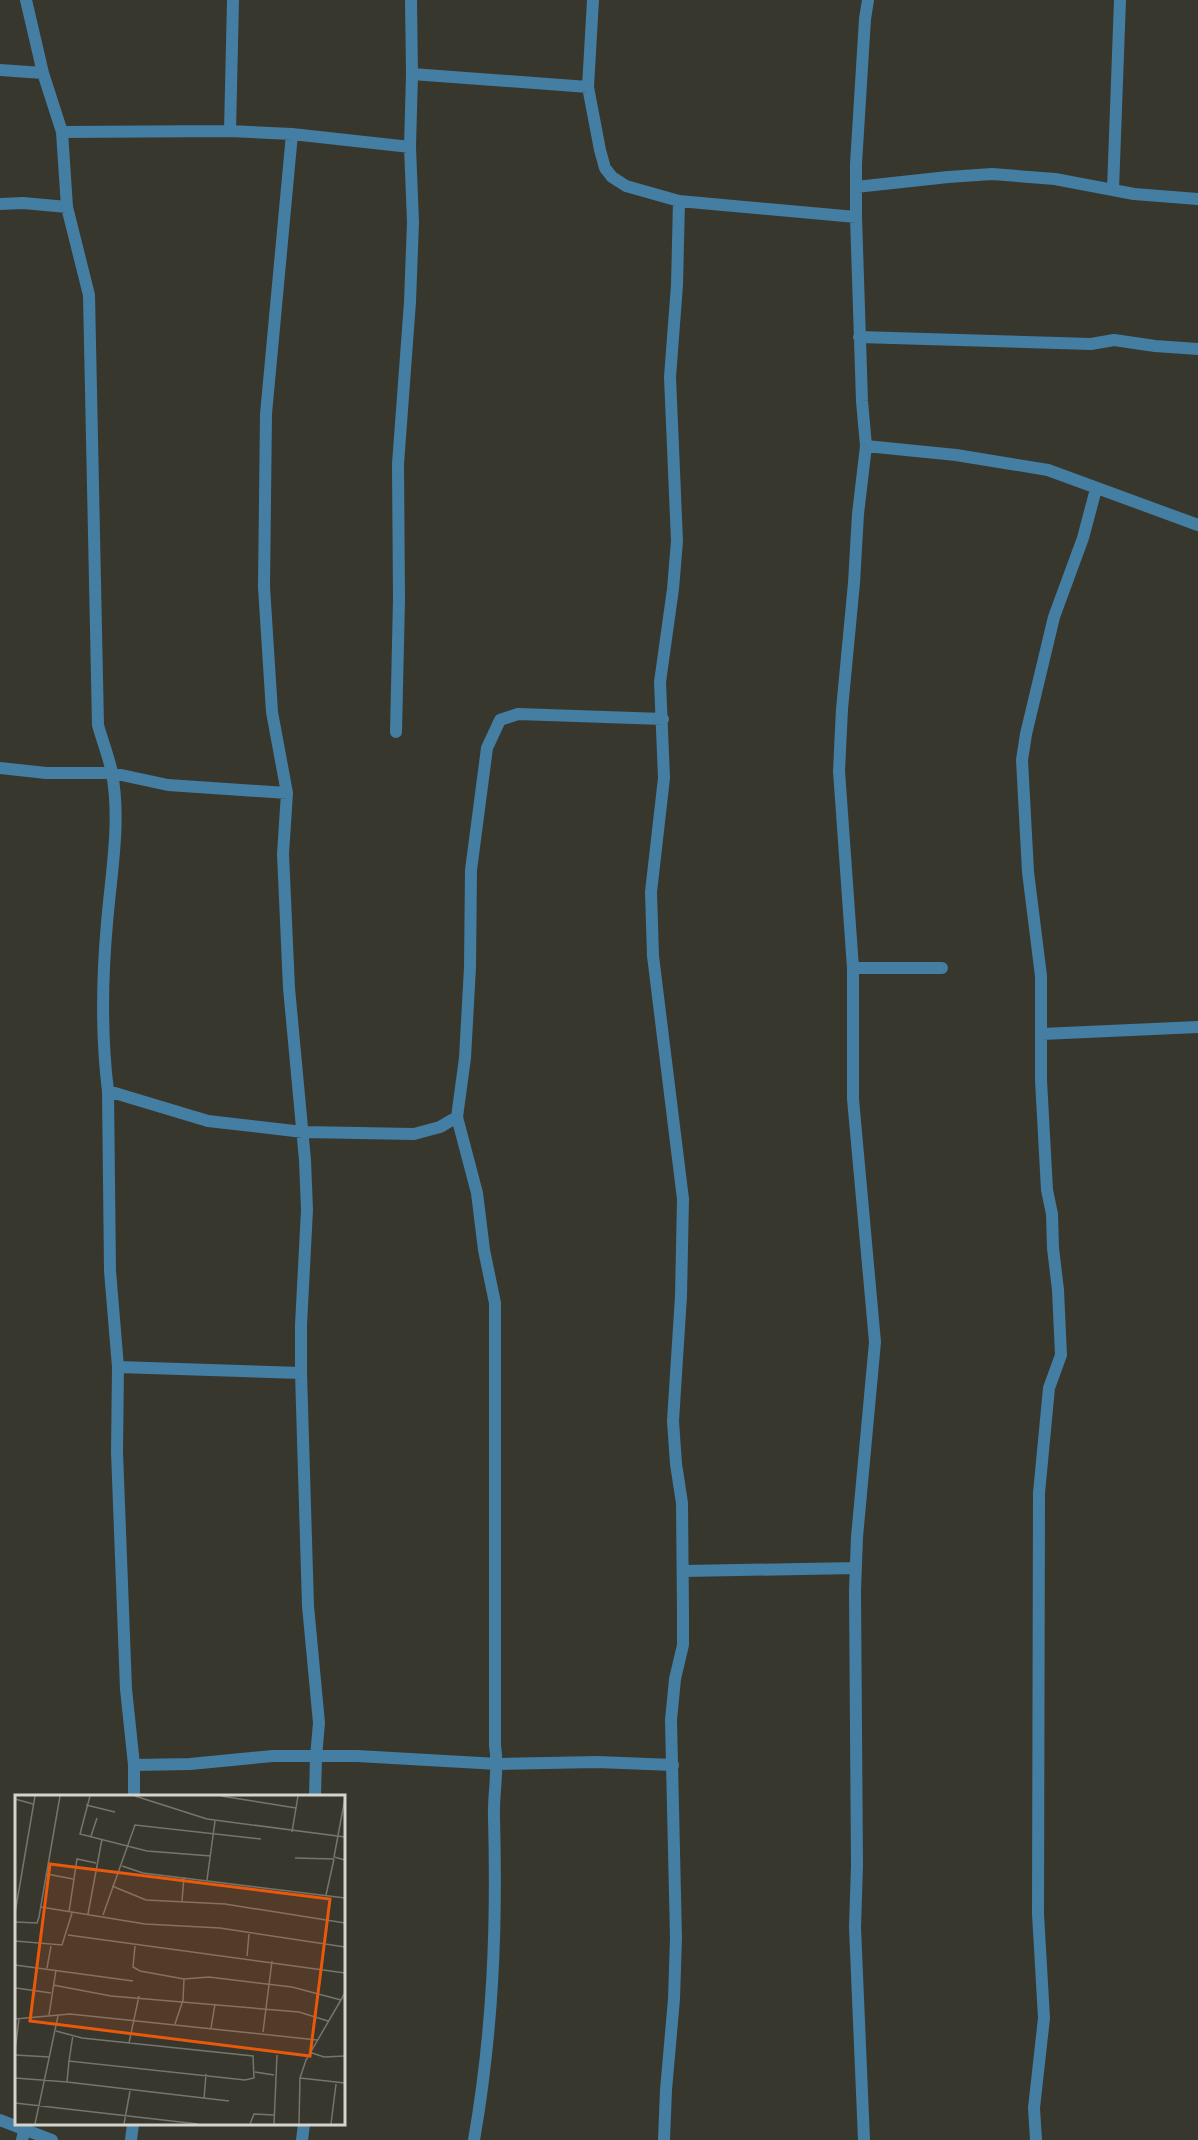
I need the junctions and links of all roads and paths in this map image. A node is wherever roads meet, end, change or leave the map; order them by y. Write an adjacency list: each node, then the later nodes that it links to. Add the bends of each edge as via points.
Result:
1 (26, 0): 8 (street)
2 (233, 0): 11 (street)
3 (411, 0): 9 (street)
4 (593, 0): 10 (street)
5 (868, 0): 15 (street)
6 (1120, 0): 16 (street)
7 (0, 69): 8 (street)
8 (43, 74): 12 (street)
9 (412, 74): 10 (street); 14 (street)
10 (588, 87): 18 (street, via 600,150 612,177 626,186)
11 (230, 131): 12 (street); 13 (street)
12 (62, 132): 20 (street)
13 (292, 135): 14 (street); 31 (street, via 266,414 264,587 272,712)
14 (410, 147): 28 (street, via 413,222 398,464)
15 (856, 187): 16 (street, via 992,174 1055,178); 21 (street)
16 (1113, 190): 17 (street)
17 (1198, 199)
18 (680, 201): 21 (street); 27 (street, via 670,377 677,541 660,682)
19 (0, 204): 20 (street)
20 (67, 207): 30 (street, via 89,296 98,725)
21 (856, 217): 22 (street)
22 (859, 338): 23 (street, via 1091,344 1114,340); 24 (street)
23 (1198, 349)
24 (866, 446): 25 (street, via 1008,462 1048,470); 32 (street, via 839,752)
25 (1096, 489): 26 (street); 35 (street, via 1054,617 1022,760 1028,872 1041,976)
26 (1198, 525)
27 (663, 719): 37 (street, via 518,714 500,720 487,748 471,870 466,1047); 42 (street, via 664,778 651,892 653,956 683,1199 673,1421)
28 (396, 732)
29 (0, 768): 30 (street)
30 (112, 773): 31 (street, via 168,785); 36 (street, via 115,844 104,951 103,1010)
31 (287, 793): 38 (street, via 286,930)
32 (854, 968): 33 (street); 41 (street, via 853,1099 875,1342)
33 (942, 968)
34 (1198, 1027): 35 (street)
35 (1042, 1034): 59 (street, via 1044,1143 1061,1355 1049,1388 1039,1493 1038,1914 1044,2018 1034,2108)
36 (108, 1091): 38 (street, via 208,1121); 39 (street, via 110,1261)
37 (457, 1118): 38 (street, via 414,1134); 44 (street, via 477,1193 495,1303)
38 (303, 1132): 40 (street, via 307,1210)
39 (118, 1367): 40 (street); 45 (street, via 117,1452 126,1689)
40 (301, 1373): 43 (street, via 308,1606 319,1723)
41 (856, 1568): 42 (street); 58 (street, via 855,1927)
42 (684, 1571): 46 (street, via 683,1644 671,1720)
43 (316, 1757): 44 (street); 45 (street); 48 (street)
44 (498, 1764): 46 (street); 56 (street, via 494,1806 493,1984)
45 (134, 1765): 47 (street)
46 (673, 1765): 57 (street, via 676,1938)
47 (134, 1795)
48 (315, 1795)
49 (0, 2120): 52 (street)
50 (134, 2125): 54 (street)
51 (304, 2125): 55 (street)
52 (23, 2134): 53 (street)
53 (52, 2140)
54 (131, 2140)
55 (302, 2140)
56 (474, 2140)
57 (664, 2140)
58 (864, 2140)
59 (1036, 2140)

